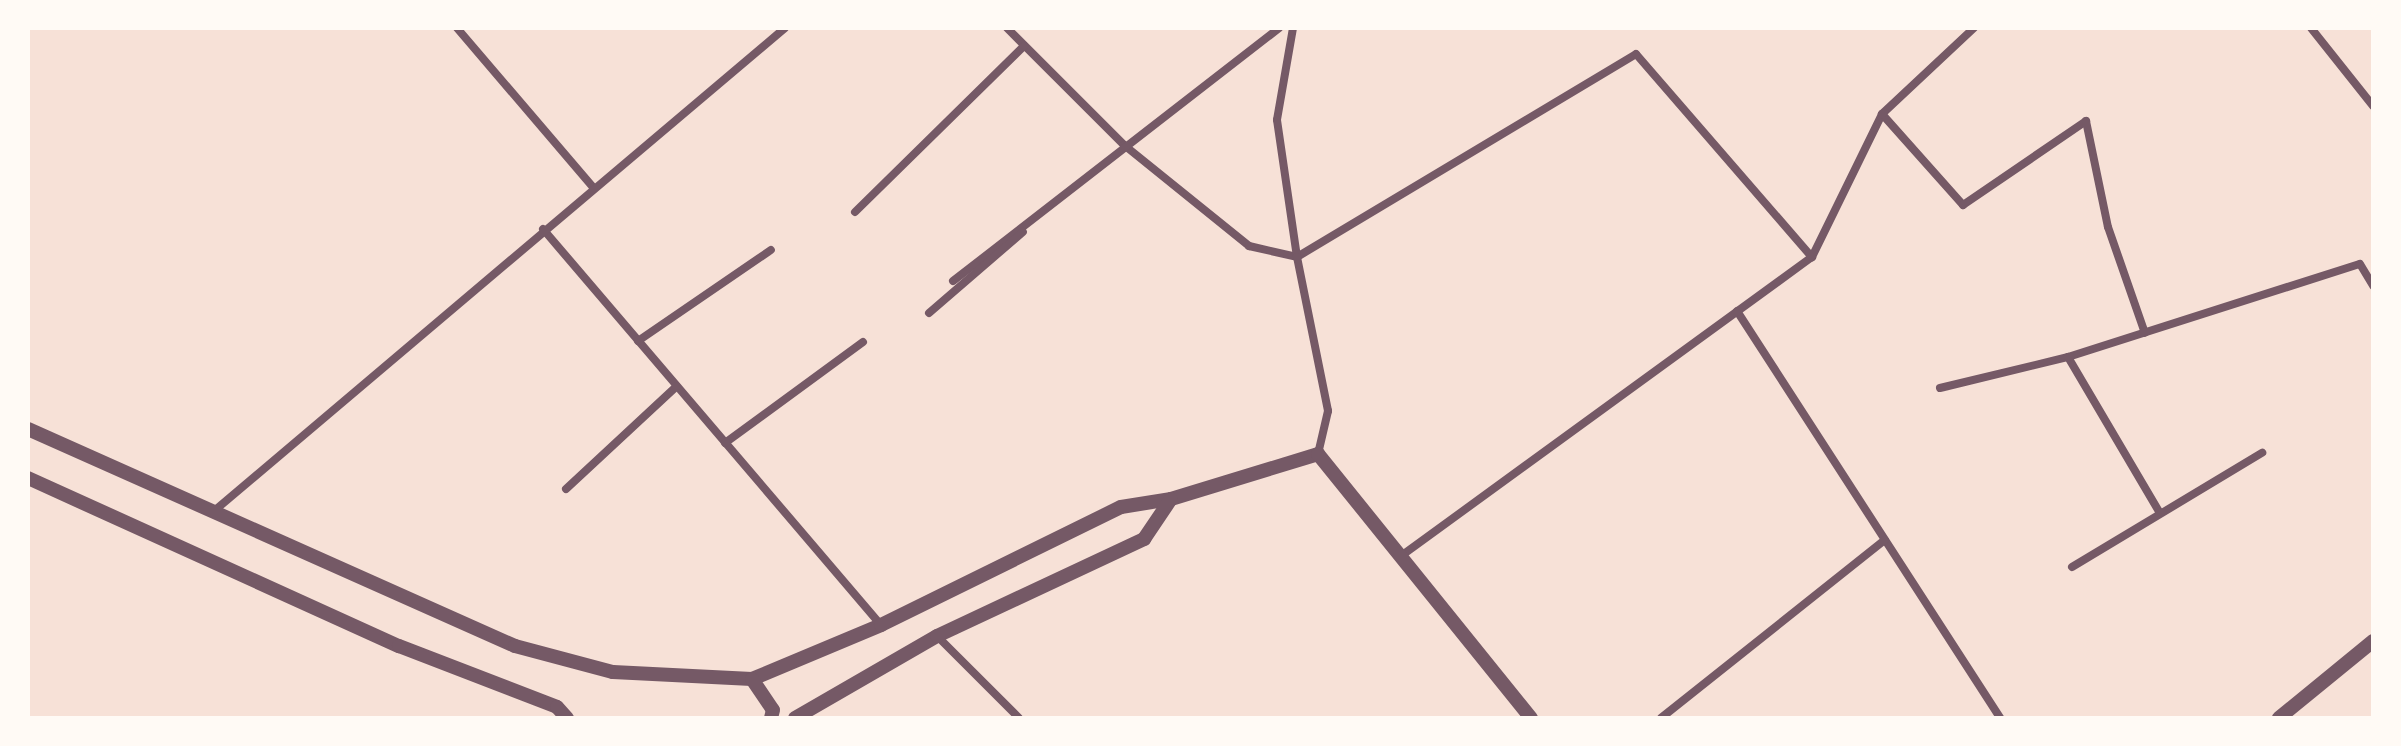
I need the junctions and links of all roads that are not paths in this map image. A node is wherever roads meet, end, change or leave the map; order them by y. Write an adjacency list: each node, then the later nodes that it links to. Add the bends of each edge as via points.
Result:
1 (457, 28): 12 (street)
2 (785, 28): 12 (street)
3 (1007, 28): 8 (street)
4 (1279, 28): 11 (street)
5 (1293, 28): 16 (street, via 1277,120)
6 (1974, 28): 10 (street)
7 (2311, 28): 9 (street)
8 (1024, 46): 11 (street); 13 (street)
9 (2373, 106)
10 (1882, 114): 17 (street); 22 (street, via 1963,205 2086,121 2108,227)
11 (1124, 145): 16 (street, via 1249,246); 18 (street); 21 (street)
12 (593, 187): 14 (street)
13 (855, 212)
14 (543, 229): 23 (street); 35 (street)
15 (771, 250): 23 (street)
16 (1297, 257): 17 (street, via 1636,54); 31 (street, via 1328,411)
17 (1812, 257): 20 (street)
18 (953, 281)
19 (2373, 286): 22 (street, via 2360,264)
20 (1737, 311): 37 (street); 38 (street)
21 (929, 313)
22 (2145, 333): 25 (street)
23 (638, 341): 26 (street)
24 (863, 342): 29 (street)
25 (2068, 357): 27 (street); 36 (street)
26 (677, 386): 29 (street); 33 (street)
27 (1940, 388)
28 (28, 429): 35 (street)
29 (725, 443): 40 (street)
30 (2262, 453): 36 (street)
31 (1318, 454): 34 (street); 38 (street)
32 (28, 478): 44 (street, via 399,646 557,707)
33 (566, 489)
34 (1171, 499): 40 (street, via 1121,507); 41 (street, via 1144,539)
35 (214, 511): 43 (street, via 515,646 613,672)
36 (2160, 513): 39 (street)
37 (1885, 540): 49 (street); 50 (street)
38 (1401, 556): 48 (street)
39 (2072, 567)
40 (881, 625): 43 (street)
41 (937, 636): 46 (street); 47 (street)
42 (2373, 641): 51 (street)
43 (752, 679): 45 (street, via 773,710)
44 (567, 718)
45 (771, 718)
46 (795, 718)
47 (1019, 718)
48 (1531, 718)
49 (1661, 718)
50 (2000, 718)
51 (2279, 718)

